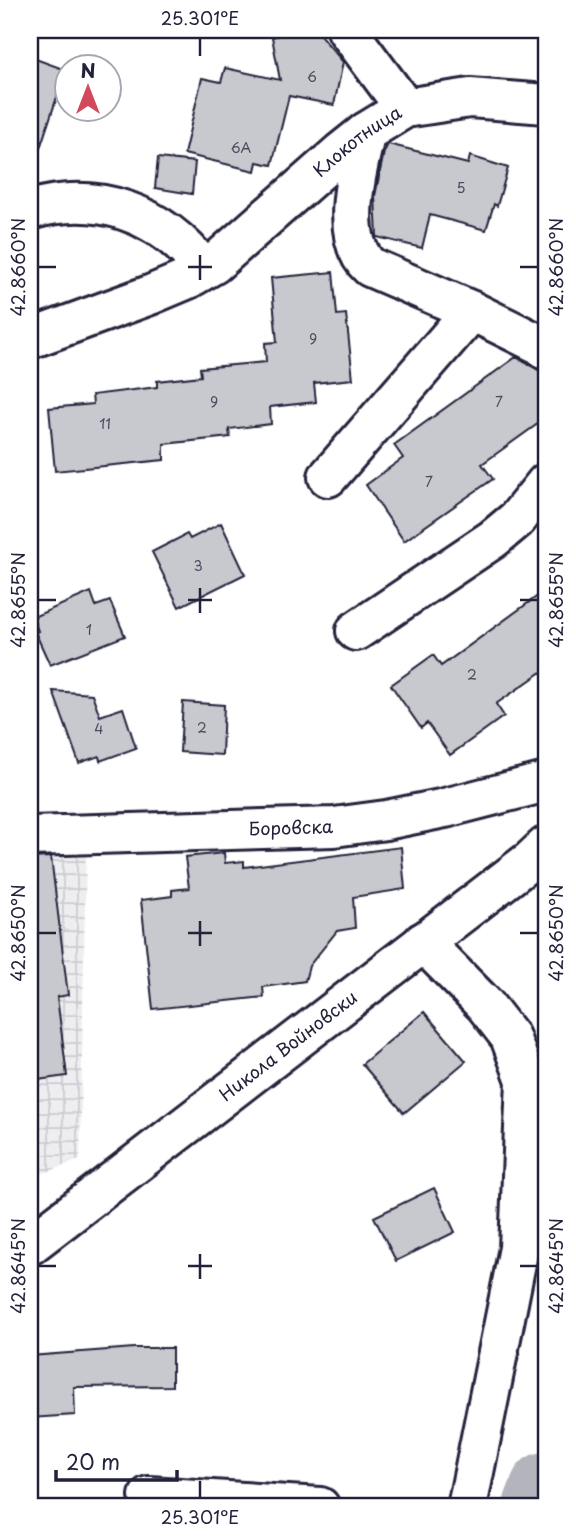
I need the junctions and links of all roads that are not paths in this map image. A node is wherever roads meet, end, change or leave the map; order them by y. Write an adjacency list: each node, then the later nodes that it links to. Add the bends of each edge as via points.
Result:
1 (347, 30): 3 (street)
2 (546, 104): 3 (street, Клокотница, via 470,98)
3 (405, 108): 4 (street, Клокотница)
4 (366, 132): 6 (street, Клокотница); 7 (street, via 353,210 353,231 362,260 370,268)
5 (30, 210): 6 (street, via 76,202 150,220 188,249)
6 (204, 270): 8 (street, Клокотница)
7 (472, 311): 9 (street); 10 (street)
8 (30, 339)
9 (546, 350)
10 (328, 477)
11 (546, 483): 12 (street, via 517,519 493,538)
12 (356, 631)
13 (546, 782): 14 (street, Боровска, via 445,808 334,827)
14 (30, 836)
15 (541, 861): 16 (street, Никола Войновски)
16 (423, 942): 17 (street, Никола Войновски); 20 (street, via 510,1037 526,1080 519,1248)
17 (30, 1245)
18 (149, 1496): 19 (street)
19 (320, 1507)
20 (467, 1507)

